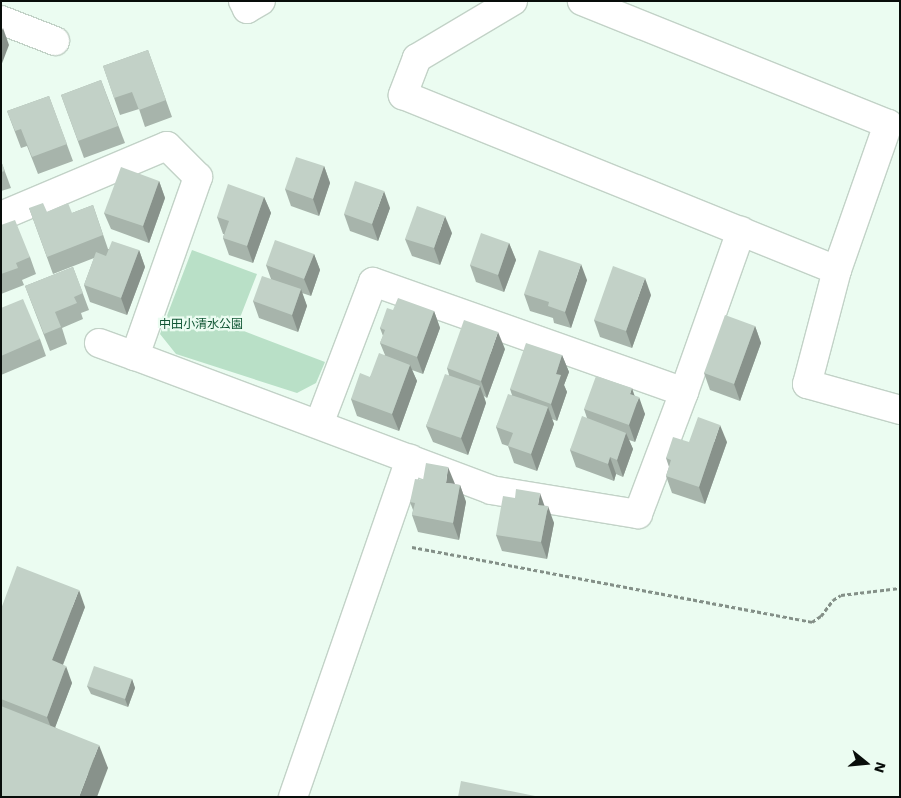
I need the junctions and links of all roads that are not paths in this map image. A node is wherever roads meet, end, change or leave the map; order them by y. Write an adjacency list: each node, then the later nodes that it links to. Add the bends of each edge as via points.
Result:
1 (243, 1): 2 (street, via 247,9)
2 (261, 1)
3 (513, 1): 8 (street, via 417,58 403,95)
4 (582, 1): 9 (street, via 888,124)
5 (1, 20): 6 (street)
6 (56, 41)
7 (1, 216): 11 (street, via 167,146 198,177)
8 (741, 231): 9 (street); 12 (street)
9 (837, 270): 13 (street, via 807,384)
10 (99, 343): 11 (street)
11 (135, 356): 14 (street)
12 (684, 392): 14 (street, via 373,282); 15 (street, via 638,514 491,490)
13 (900, 410)
14 (319, 424): 15 (street)
15 (410, 459): 16 (street)
16 (293, 797)

